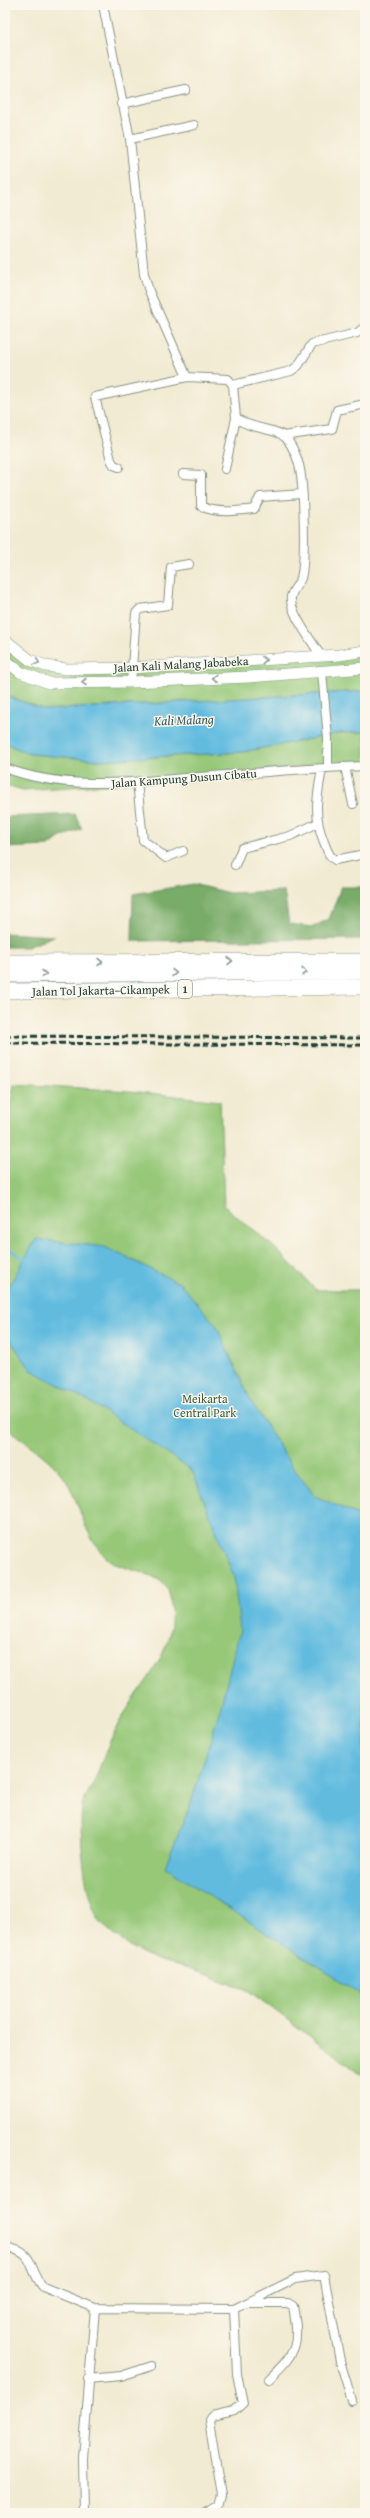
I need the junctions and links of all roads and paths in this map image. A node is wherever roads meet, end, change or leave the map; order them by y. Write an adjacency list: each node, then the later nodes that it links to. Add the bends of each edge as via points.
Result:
1 (103, 5): 3 (street)
2 (186, 90): 3 (street)
3 (121, 104): 5 (street)
4 (194, 125): 5 (street)
5 (130, 139): 7 (street, via 144,274 149,292)
6 (365, 327): 8 (street, via 357,333 312,344 298,366 288,373)
7 (187, 377): 8 (street, via 224,378); 12 (street, via 95,397 111,460)
8 (233, 385): 10 (street)
9 (365, 404): 11 (street, via 337,410 332,429)
10 (236, 418): 11 (street, via 246,426); 13 (street)
11 (283, 436): 15 (street, via 292,447 299,464)
12 (119, 467)
13 (224, 469)
14 (183, 474): 15 (street, via 201,475 201,506 208,509 231,512 254,509 260,498)
15 (302, 494): 19 (street, via 301,578 291,597 293,610)
16 (189, 564): 22 (street, via 170,567 168,605 140,609 136,613)
17 (5, 640): 22 (main road, Jalan Kali Malang Jababeka, one-way to 22, via 30,660 46,666)
18 (365, 651): 19 (main road, Jalan Kali Malang Jababeka)
19 (321, 656): 21 (main road, Jalan Kali Malang Jababeka, one-way to 19)
20 (5, 660): 26 (main road, Jalan Kali Malang Jababeka, one-way to 20, via 49,682 20,672)
21 (248, 661): 22 (main road, Jalan Kali Malang Jababeka); 25 (main road)
22 (132, 668): 26 (street)
23 (365, 668): 24 (main road, Jalan Kali Malang Jababeka)
24 (322, 672): 25 (main road, Jalan Kali Malang Jababeka); 30 (street, via 328,738)
25 (249, 677): 26 (main road, Jalan Kali Malang Jababeka, one-way to 26)
26 (131, 682)
27 (365, 766): 28 (street, Jalan Kampung Dusun Cibatu)
28 (345, 767): 30 (street, Jalan Kampung Dusun Cibatu); 32 (street)
29 (5, 768): 31 (street, Jalan Kampung Dusun Cibatu, via 20,774 82,783)
30 (325, 768): 31 (street, Jalan Kampung Dusun Cibatu); 33 (street, via 316,798)
31 (137, 782): 34 (street, via 143,840 166,858)
32 (353, 804)
33 (316, 824): 35 (street, via 330,857 335,860); 36 (street, via 290,836 242,848)
34 (183, 851)
35 (365, 854)
36 (235, 866)
37 (365, 961): 38 (highway, one-way to 37)
38 (5, 962)
39 (365, 972): 40 (highway, 1, one-way to 39)
40 (5, 975)
41 (365, 986): 42 (highway, 1); 43 (highway, Jalan Tol Jakarta–Cikampek / 1)
42 (5, 988)
43 (5, 991)
44 (5, 2247): 46 (street, via 18,2249 26,2254 42,2287)
45 (247, 2303): 47 (street); 50 (street, via 288,2303 293,2306 296,2323 291,2358); 51 (street, via 295,2279 324,2275 340,2361)
46 (95, 2308): 47 (street); 49 (street)
47 (234, 2309): 53 (street, via 237,2374 243,2403 234,2411 212,2416 209,2420 221,2495 218,2506)
48 (152, 2366): 49 (street, via 121,2376)
49 (88, 2379): 52 (street, via 83,2458)
50 (269, 2379)
51 (352, 2401)
52 (84, 2513)
53 (206, 2513)

